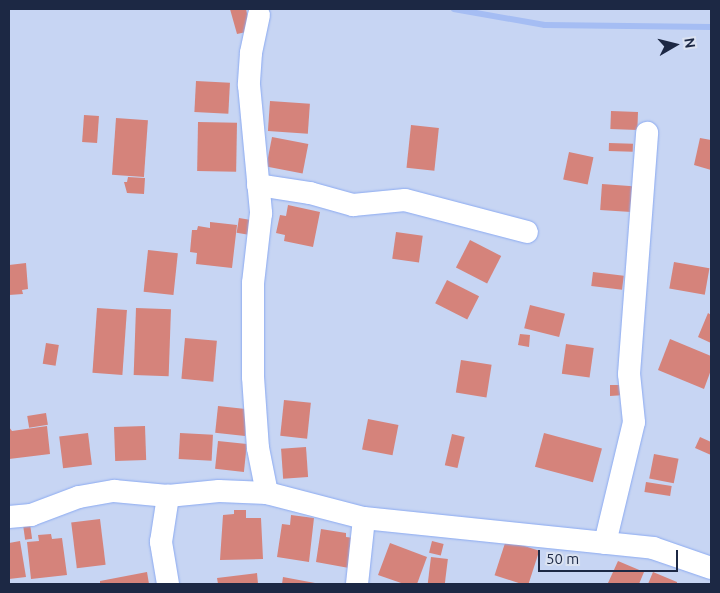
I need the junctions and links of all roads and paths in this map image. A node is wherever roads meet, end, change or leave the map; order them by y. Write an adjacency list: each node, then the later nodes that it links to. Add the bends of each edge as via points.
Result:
1 (259, 16): 3 (street, via 251,53 249,85)
2 (647, 133): 9 (street, via 629,374 634,422)
3 (258, 185): 4 (street, via 310,193 353,205 405,200); 5 (street, via 262,213 253,283 254,401)
4 (527, 232)
5 (267, 494): 6 (street, via 219,491); 8 (street)
6 (168, 496): 7 (street, via 114,491 79,497 31,515); 11 (street, via 161,542)
7 (9, 517)
8 (364, 518): 9 (street); 12 (street)
9 (605, 543): 10 (street, via 653,548)
10 (711, 568)
11 (168, 584)
12 (357, 584)

